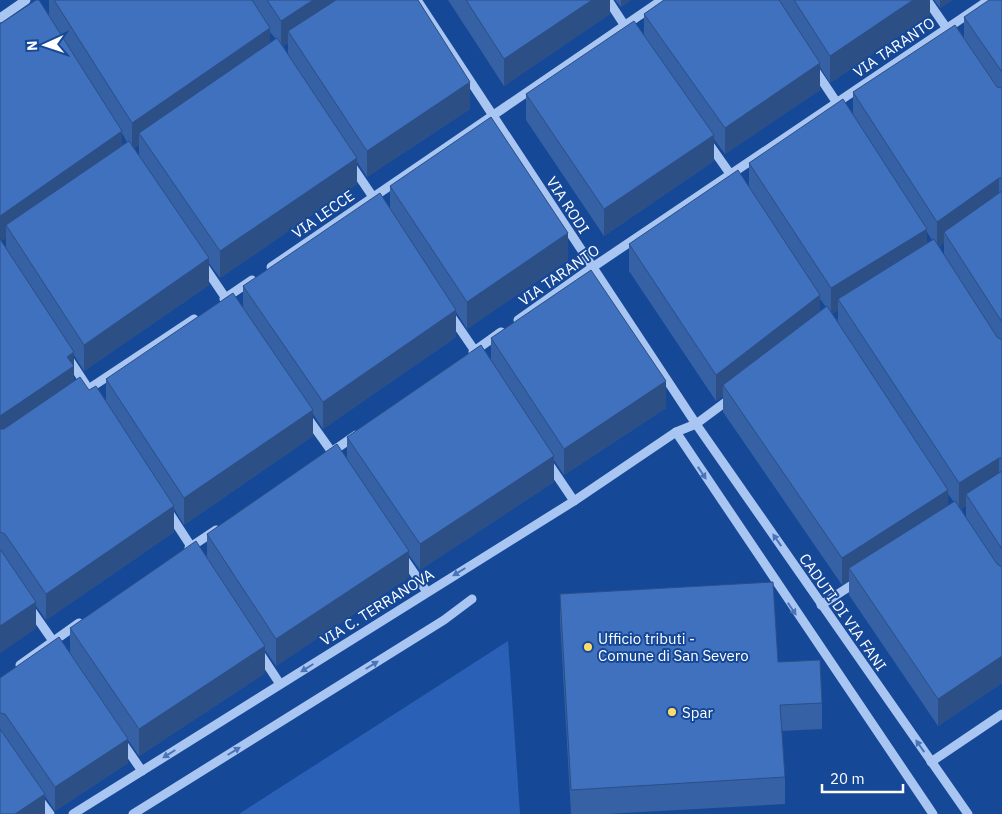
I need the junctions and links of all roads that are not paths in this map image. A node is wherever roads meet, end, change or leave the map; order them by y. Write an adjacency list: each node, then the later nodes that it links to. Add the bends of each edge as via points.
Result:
1 (26, 0): 9 (street)
2 (30, 0): 8 (street)
3 (417, 0): 16 (street, VIA RODI)
4 (608, 0): 10 (street)
5 (662, 0): 10 (street, VIA LECCE)
6 (927, 0): 11 (street)
7 (988, 0): 11 (street, VIA TARANTO)
8 (35, 8)
9 (0, 18)
10 (624, 25): 12 (street); 16 (street, VIA LECCE)
11 (946, 28): 13 (street); 15 (street, VIA TARANTO)
12 (636, 40)
13 (958, 45)
14 (805, 55): 15 (street)
15 (837, 102): 17 (street); 20 (street, VIA TARANTO)
16 (492, 114): 22 (street, VIA LECCE); 24 (street, VIA RODI)
17 (847, 118)
18 (703, 135): 20 (street)
19 (345, 155): 22 (street)
20 (731, 174): 21 (street); 24 (street, VIA TARANTO)
21 (736, 182)
22 (375, 201): 25 (street, VIA LECCE)
23 (197, 257): 27 (street)
24 (593, 267): 32 (street, VIA TARANTO); 40 (street, VIA RODI)
25 (266, 270)
26 (258, 276): 27 (street)
27 (222, 301): 30 (street)
28 (442, 302): 32 (street)
29 (201, 314): 35 (street)
30 (237, 314)
31 (62, 349): 35 (street)
32 (475, 351): 33 (street, VIA TARANTO); 34 (street)
33 (467, 357)
34 (480, 360)
35 (88, 389): 37 (street); 38 (street)
36 (735, 395): 40 (street, VIA C. TERRANOVA)
37 (94, 397)
38 (72, 400)
39 (304, 412): 44 (street)
40 (696, 424): 42 (street, VIA C. TERRANOVA); 58 (street, CADUTI DI VIA FANI, one-way to 40)
41 (363, 430): 44 (street)
42 (676, 432): 47 (street, VIA C. TERRANOVA); 73 (street, one-way to 73)
43 (541, 451): 47 (street)
44 (332, 452): 45 (street); 46 (street)
45 (323, 458)
46 (337, 460)
47 (574, 501): 55 (street, VIA C. TERRANOVA, one-way to 55)
48 (164, 505): 50 (street)
49 (224, 525): 50 (street)
50 (191, 547): 52 (street); 53 (street)
51 (399, 551): 55 (street)
52 (183, 552)
53 (202, 563)
54 (869, 574): 58 (street)
55 (427, 592): 64 (street, VIA C. TERRANOVA, one-way to 64)
56 (472, 599): 72 (street, one-way to 56, via 444,620)
57 (26, 602): 60 (street)
58 (821, 605): 67 (street, CADUTI DI VIA FANI, one-way to 58)
59 (85, 619): 60 (street)
60 (53, 641): 62 (street); 63 (street)
61 (254, 644): 64 (street)
62 (58, 649)
63 (15, 668)
64 (280, 684): 68 (street, VIA C. TERRANOVA, one-way to 68)
65 (1002, 714): 67 (street)
66 (114, 730): 68 (street)
67 (931, 762): 74 (street, CADUTI DI VIA FANI)
68 (142, 771): 71 (street, VIA C. TERRANOVA)
69 (33, 790): 70 (street)
70 (50, 814)
71 (73, 814)
72 (133, 814)
73 (933, 814)
74 (968, 814)

